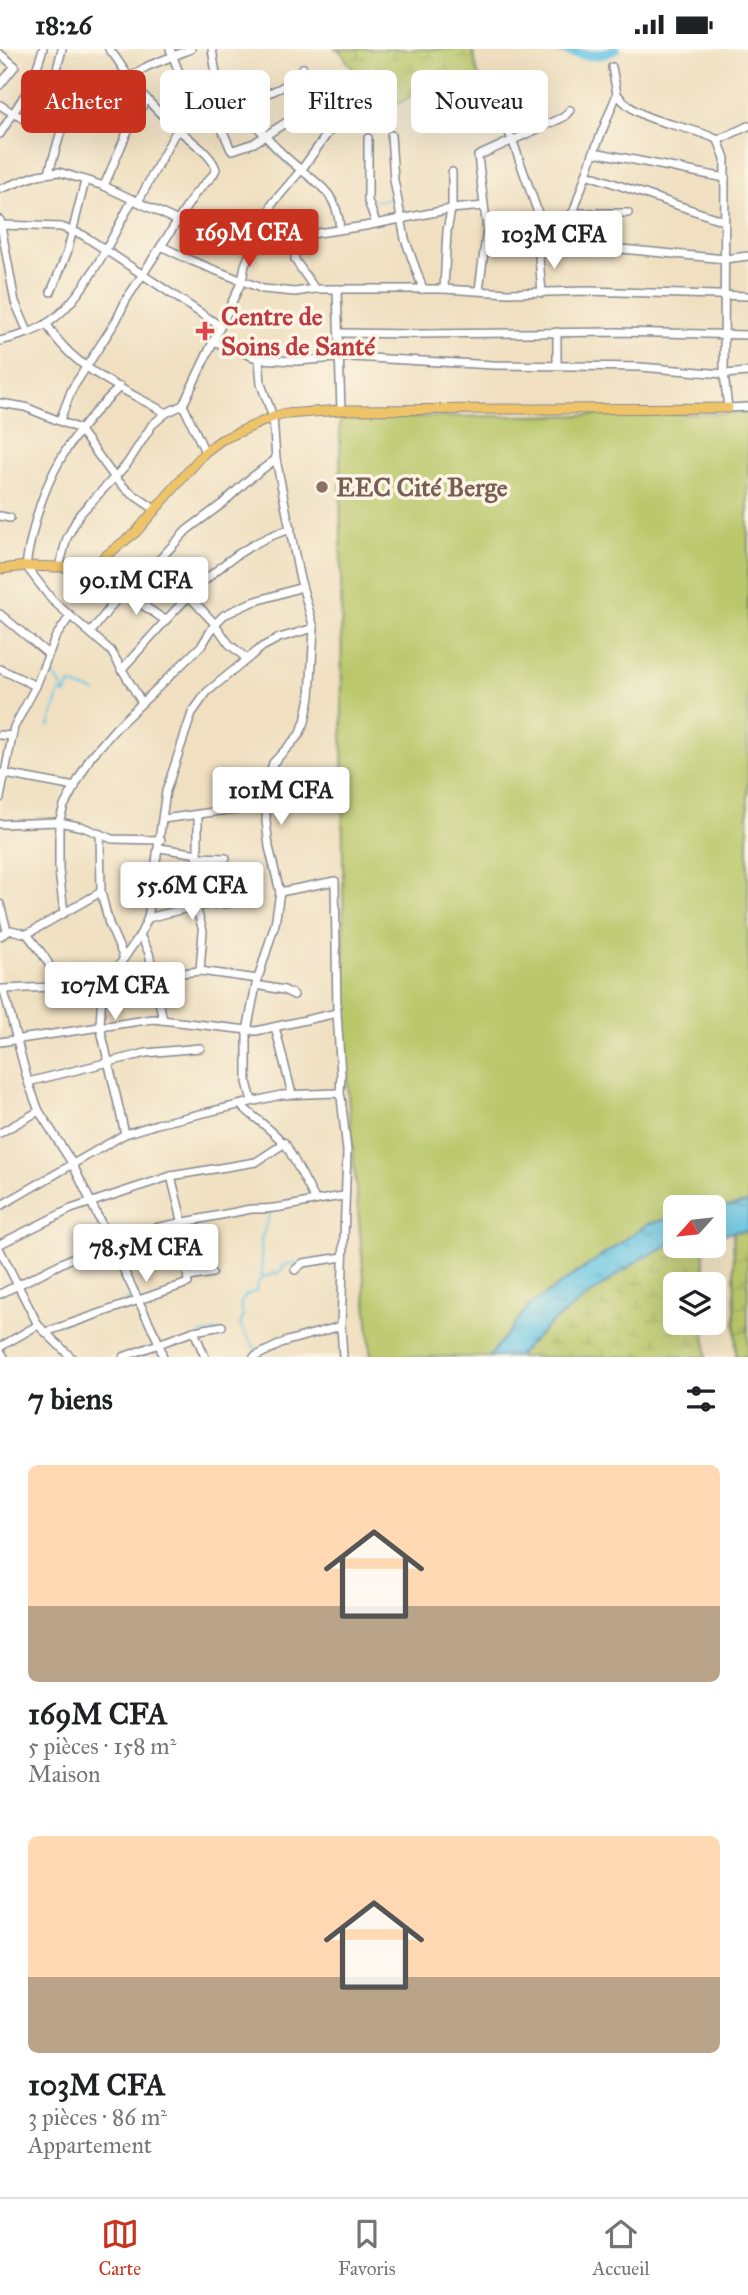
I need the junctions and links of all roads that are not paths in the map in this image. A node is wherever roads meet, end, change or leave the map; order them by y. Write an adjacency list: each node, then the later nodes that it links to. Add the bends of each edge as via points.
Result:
1 (43, 49): 20 (street, via 34,78)
2 (62, 49): 9 (street)
3 (109, 49): 10 (street)
4 (191, 49): 6 (street)
5 (212, 49): 13 (street)
6 (171, 52): 11 (street); 12 (street)
7 (0, 54): 14 (street, via 15,66)
8 (612, 67): 15 (street)
9 (57, 70)
10 (124, 70)
11 (142, 70)
12 (178, 70)
13 (215, 70)
14 (0, 85)
15 (617, 94): 36 (street, via 645,116); 37 (street)
16 (147, 99): 19 (street); 44 (street, via 132,121)
17 (0, 105): 20 (street)
18 (570, 110): 35 (street, via 564,117)
19 (160, 112)
20 (13, 114): 21 (street); 31 (street)
21 (21, 117)
22 (284, 123): 33 (street)
23 (748, 126): 36 (street)
24 (63, 133): 39 (street)
25 (176, 133): 46 (street)
26 (182, 133): 53 (street, via 216,169)
27 (223, 133): 33 (street, via 230,150)
28 (262, 133): 33 (street)
29 (328, 133): 38 (street)
30 (509, 133): 35 (street)
31 (0, 134)
32 (391, 135): 51 (street)
33 (264, 136): 38 (street)
34 (368, 138): 56 (street, via 368,201)
35 (512, 139): 47 (street, via 478,156); 60 (street, via 544,230)
36 (718, 140): 42 (street, via 725,158)
37 (593, 154): 41 (street); 42 (street)
38 (302, 169): 52 (street, via 272,203); 57 (street, via 333,199)
39 (49, 172): 43 (street); 45 (street)
40 (452, 172): 48 (street)
41 (586, 174): 49 (street); 54 (street)
42 (725, 179): 54 (street)
43 (86, 180): 44 (street); 58 (street)
44 (104, 186): 46 (street)
45 (0, 189)
46 (136, 201): 53 (street); 66 (street)
47 (484, 206): 48 (street); 65 (street)
48 (451, 209): 51 (street); 74 (street)
49 (572, 213): 50 (street); 62 (street)
50 (628, 213)
51 (401, 218): 56 (street); 73 (street)
52 (265, 220): 59 (street); 61 (street)
53 (178, 221): 61 (street); 64 (street)
54 (724, 221): 68 (street)
55 (1, 222): 58 (street); 63 (street)
56 (376, 223): 57 (street)
57 (340, 229): 59 (street)
58 (74, 231): 66 (street); 76 (street)
59 (303, 232): 71 (street, via 295,260)
60 (544, 242): 62 (street); 65 (street); 77 (street, via 539,257)
61 (254, 243): 70 (street)
62 (563, 243): 68 (street)
63 (2, 245): 82 (street, via 15,302)
64 (161, 246): 69 (street); 70 (street)
65 (486, 248): 75 (street)
66 (107, 249): 69 (street); 80 (street, via 61,314)
67 (748, 256): 68 (street)
68 (725, 259): 79 (street)
69 (142, 275): 81 (street); 92 (street)
70 (242, 281): 71 (street, via 275,292); 81 (street)
71 (315, 289): 72 (street)
72 (337, 289): 73 (street); 84 (street)
73 (422, 289): 74 (street)
74 (444, 289): 75 (street)
75 (479, 290): 77 (street)
76 (51, 292)
77 (542, 293): 79 (street)
78 (748, 296): 79 (street)
79 (726, 297): 85 (street)
80 (47, 324): 82 (street); 92 (street, via 60,345)
81 (220, 326): 88 (street)
82 (28, 332): 87 (street)
83 (557, 332): 84 (street); 85 (street); 91 (street)
84 (340, 333): 89 (street)
85 (724, 335): 86 (street); 94 (street)
86 (748, 335)
87 (0, 341)
88 (213, 341): 90 (street); 97 (street)
89 (341, 358): 90 (street); 91 (street); 100 (street)
90 (259, 359): 102 (street, via 261,384)
91 (557, 365): 94 (street)
92 (86, 366): 95 (street); 103 (street)
93 (748, 372): 94 (street)
94 (724, 374): 99 (street)
95 (120, 387): 101 (street); 104 (street)
96 (0, 404): 103 (street, via 25,407)
97 (183, 405): 101 (street); 105 (street)
98 (748, 407): 99 (street)
99 (728, 408): 100 (main road)
100 (341, 410): 102 (main road)
101 (166, 413): 107 (street, via 143,436)
102 (273, 417): 105 (main road); 106 (street)
103 (60, 420): 104 (street)
104 (79, 429): 107 (street); 112 (street, via 57,464 38,510)
105 (205, 452): 108 (main road)
106 (276, 459): 111 (street); 117 (street, via 187,530)
107 (116, 478): 108 (street); 113 (street, via 79,515)
108 (156, 510): 114 (main road, via 123,543)
109 (0, 516): 110 (street)
110 (10, 518)
111 (291, 529): 116 (street); 118 (street, via 256,541)
112 (26, 566): 113 (main road); 115 (main road); 120 (street)
113 (58, 567): 114 (main road)
114 (87, 568): 117 (street)
115 (0, 569)
116 (302, 587): 122 (street, via 234,610); 123 (street)
117 (123, 591): 121 (street); 124 (street)
118 (189, 596): 121 (street); 122 (street)
119 (0, 614): 125 (street)
120 (70, 615): 124 (street); 125 (street)
121 (165, 620): 128 (street)
122 (215, 624): 126 (street); 130 (street, via 202,645)
123 (314, 628): 126 (street, via 279,638); 136 (street, via 305,722 299,736 272,763)
124 (91, 632): 128 (street, via 111,651)
125 (48, 654): 129 (street)
126 (247, 659): 138 (street, via 201,698 192,713 166,791)
127 (0, 669): 129 (street)
128 (121, 670): 130 (street)
129 (36, 686): 132 (street)
130 (142, 703): 134 (street, via 99,746)
131 (0, 735): 132 (street)
132 (12, 736): 133 (street)
133 (3, 774): 134 (street); 135 (street)
134 (75, 787): 139 (street)
135 (0, 798)
136 (266, 808): 137 (street); 146 (street)
137 (198, 815): 138 (street); 143 (street)
138 (163, 819): 142 (street)
139 (59, 822): 140 (street); 141 (street); 150 (street)
140 (0, 824)
141 (100, 834): 142 (street); 145 (street)
142 (160, 844): 143 (street); 151 (street)
143 (197, 855): 144 (street); 149 (street)
144 (226, 858)
145 (101, 892): 150 (street); 156 (street)
146 (280, 892): 159 (street); 164 (street, via 335,881)
147 (232, 903): 149 (street)
148 (0, 904): 152 (street)
149 (196, 906): 151 (street); 157 (street, via 203,931)
150 (64, 913): 153 (street)
151 (148, 918): 154 (street)
152 (8, 930): 153 (street); 155 (street)
153 (27, 934): 160 (street, via 48,962)
154 (140, 935): 156 (street); 158 (street)
155 (0, 936)
156 (124, 958): 162 (street)
157 (200, 971): 158 (street); 159 (street)
158 (155, 976): 165 (street)
159 (257, 982): 163 (street); 168 (street)
160 (55, 987): 161 (street); 162 (street)
161 (2, 989): 169 (street)
162 (102, 990): 166 (street)
163 (294, 995)
164 (337, 1013): 167 (street); 175 (street)
165 (163, 1020): 166 (street); 168 (street)
166 (100, 1025): 169 (street); 172 (street)
167 (275, 1027): 168 (street); 174 (street)
168 (247, 1031): 176 (street, via 247,1082)
169 (15, 1038): 170 (street); 173 (street)
170 (0, 1042)
171 (200, 1048): 172 (street)
172 (108, 1062): 173 (street); 180 (street)
173 (28, 1082): 178 (street)
174 (292, 1094): 175 (street); 176 (street)
175 (340, 1095): 184 (street, via 347,1151)
176 (252, 1101): 177 (street)
177 (241, 1105): 180 (street); 181 (street)
178 (39, 1111): 179 (street); 182 (street)
179 (0, 1133)
180 (125, 1134): 182 (street)
181 (283, 1143): 183 (street, via 256,1162); 185 (street)
182 (72, 1163): 186 (street); 187 (street)
183 (172, 1175): 186 (street); 188 (street)
184 (345, 1196): 185 (street); 192 (street)
185 (315, 1199): 188 (street)
186 (91, 1202): 189 (street); 190 (street)
187 (0, 1206)
188 (183, 1224): 189 (street); 195 (street)
189 (109, 1237): 196 (street); 198 (street)
190 (0, 1244)
191 (0, 1250): 196 (street)
192 (343, 1257): 193 (street, via 303,1263); 201 (street)
193 (295, 1270)
194 (212, 1273): 195 (street)
195 (189, 1276): 198 (street, via 184,1286)
196 (17, 1286): 197 (street); 199 (street)
197 (0, 1294)
198 (137, 1300): 203 (street); 204 (street)
199 (38, 1325): 203 (street); 205 (street)
200 (222, 1326): 202 (street)
201 (341, 1326): 211 (street, via 287,1341); 212 (street)
202 (194, 1331): 204 (street); 210 (street)
203 (46, 1332): 207 (street)
204 (159, 1343): 208 (street); 209 (street)
205 (0, 1349): 206 (street)
206 (4, 1357)
207 (71, 1357)
208 (123, 1357)
209 (163, 1357)
210 (205, 1357)
211 (254, 1357)
212 (343, 1357)

